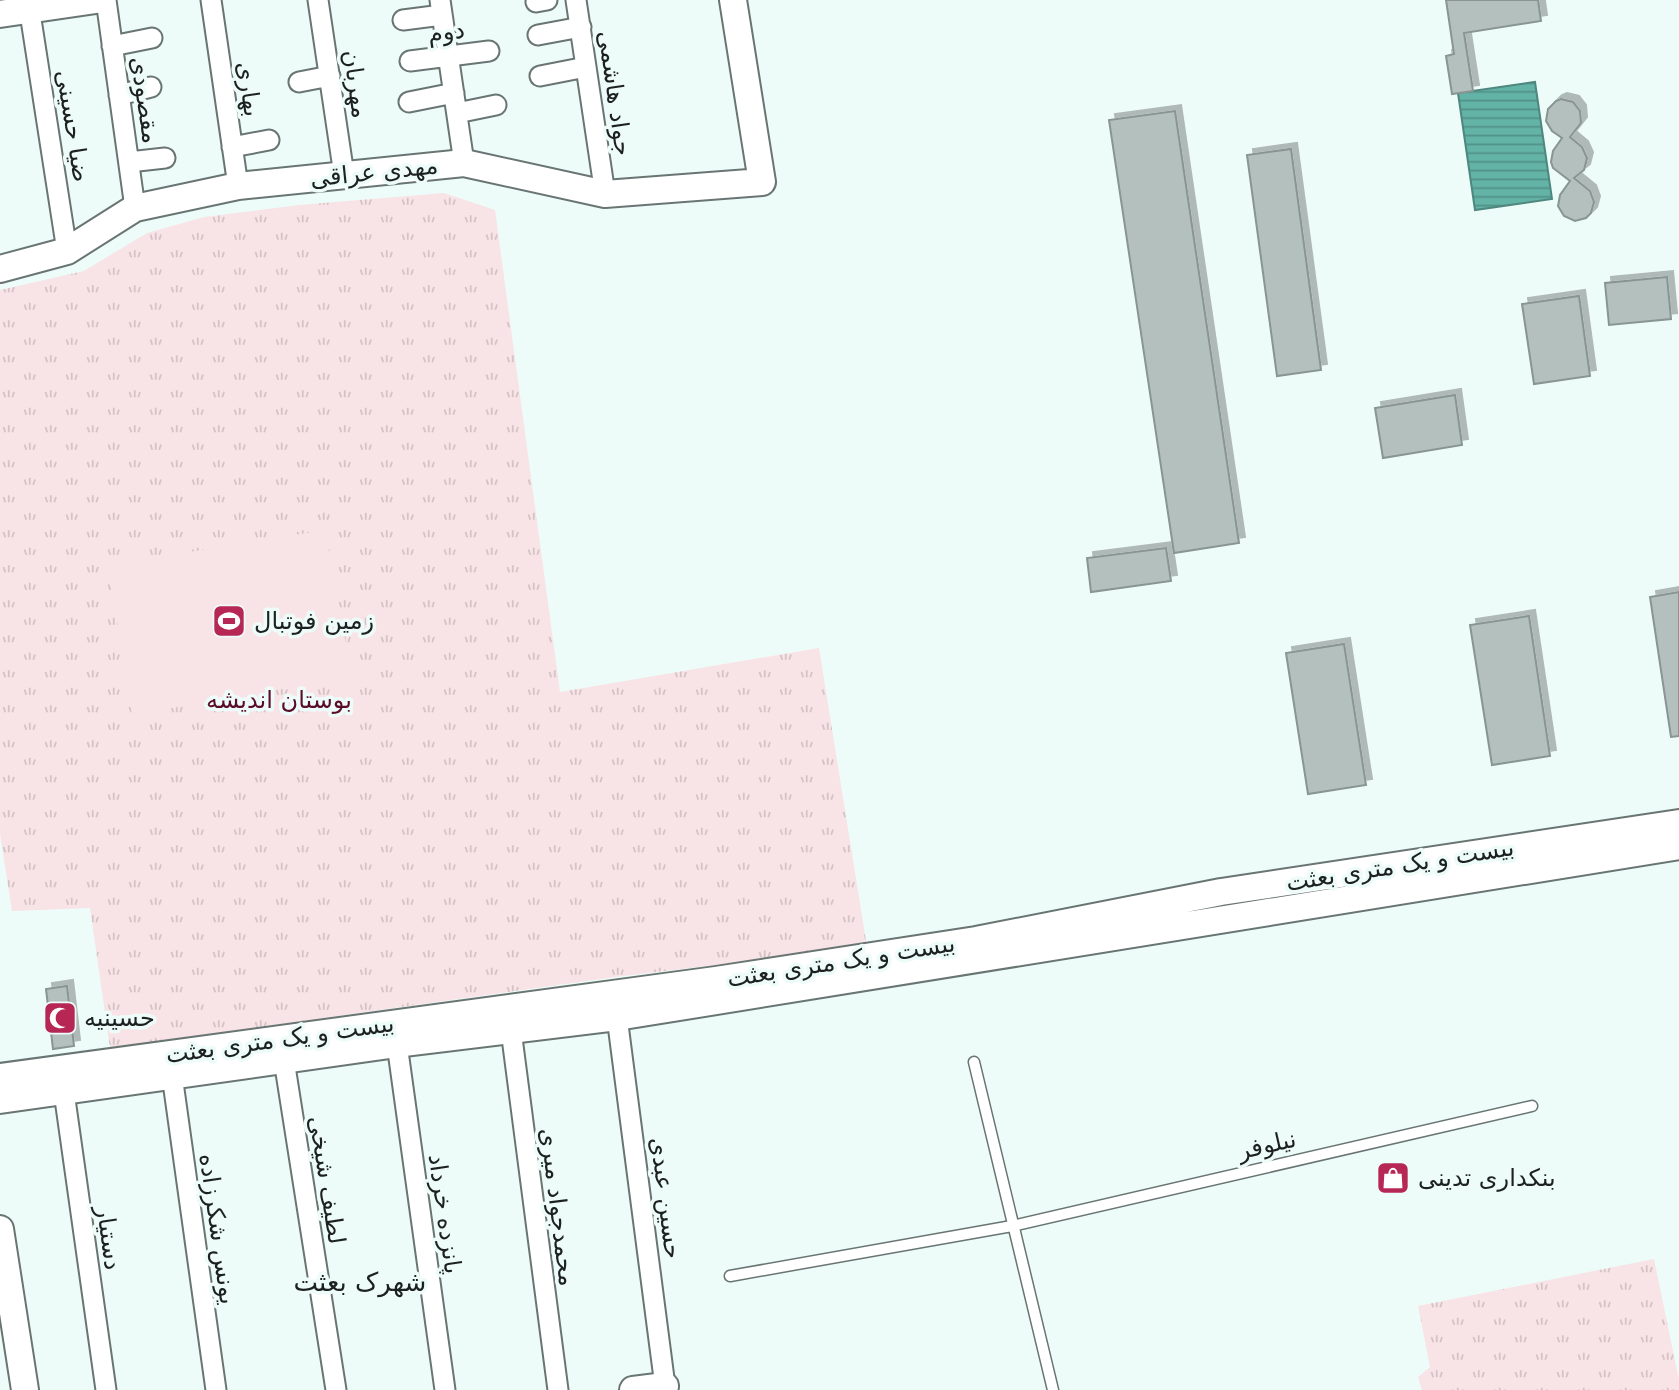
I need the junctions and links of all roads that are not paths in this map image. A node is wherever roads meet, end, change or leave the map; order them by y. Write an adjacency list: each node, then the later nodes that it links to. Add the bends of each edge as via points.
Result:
1 (96, 0): 7 (street)
2 (106, 0): 14 (street, مقصودی)
3 (211, 0): 28 (street, بهاری)
4 (318, 0): 19 (street, مهربان)
5 (576, 0): 11 (street, جواد هاشمی)
6 (733, 0): 34 (street, مهدی عراقی, via 762,182)
7 (29, 5): 9 (street); 36 (street, ضیا حسینی)
8 (441, 7): 10 (street); 16 (street)
9 (0, 14)
10 (403, 20)
11 (581, 27): 12 (street); 18 (street, جواد هاشمی)
12 (538, 34)
13 (152, 38): 14 (street)
14 (112, 46): 23 (street, مقصودی)
15 (489, 51): 16 (street, دوم)
16 (449, 57): 17 (street, دوم); 25 (street)
17 (410, 61)
18 (586, 68): 20 (street); 34 (street, جواد هاشمی)
19 (330, 76): 21 (street); 32 (street, مهربان)
20 (540, 76)
21 (299, 82)
22 (151, 87): 23 (street)
23 (119, 95): 30 (street, مقصودی)
24 (409, 102): 25 (street)
25 (456, 103): 26 (street); 31 (street)
26 (496, 105)
27 (269, 140): 28 (street)
28 (232, 146): 33 (street, بهاری)
29 (165, 158): 30 (street)
30 (129, 162): 35 (street, مقصودی)
31 (464, 163): 32 (street, مهدی عراقی); 34 (street, مهدی عراقی)
32 (344, 175): 33 (street, مهدی عراقی)
33 (238, 186): 35 (street, مهدی عراقی)
34 (605, 194)
35 (135, 208): 36 (street, مهدی عراقی)
36 (67, 251): 37 (street, مهدی عراقی)
37 (0, 269)
38 (1679, 823): 46 (street, بیست و یک متری بعثت, via 1221,892 976,940 716,980)
39 (1679, 846): 40 (street, بیست و یک متری بعثت)
40 (617, 1017): 41 (street, بیست و یک متری بعثت); 53 (street, حسین عبدی)
41 (510, 1030): 42 (street, بیست و یک متری بعثت); 59 (street, محمدجواد میری)
42 (397, 1044): 43 (street, بیست و یک متری بعثت); 58 (street, پانزده خرداد)
43 (284, 1060): 45 (street, بیست و یک متری بعثت); 57 (street, لطیف شیخی)
44 (974, 1062): 50 (lane)
45 (172, 1075): 47 (street, بیست و یک متری بعثت); 56 (street, یونس شکرزاده)
46 (0, 1077)
47 (64, 1092): 48 (street, بیست و یک متری بعثت); 55 (street, دستیار)
48 (0, 1100)
49 (1532, 1106): 50 (lane, نیلوفر)
50 (1012, 1226): 52 (lane, نیلوفر); 61 (lane)
51 (0, 1229): 54 (street)
52 (730, 1276)
53 (665, 1386): 60 (street)
54 (25, 1390)
55 (106, 1390)
56 (216, 1390)
57 (335, 1390)
58 (445, 1390)
59 (558, 1390)
60 (633, 1390)
61 (1052, 1390)

